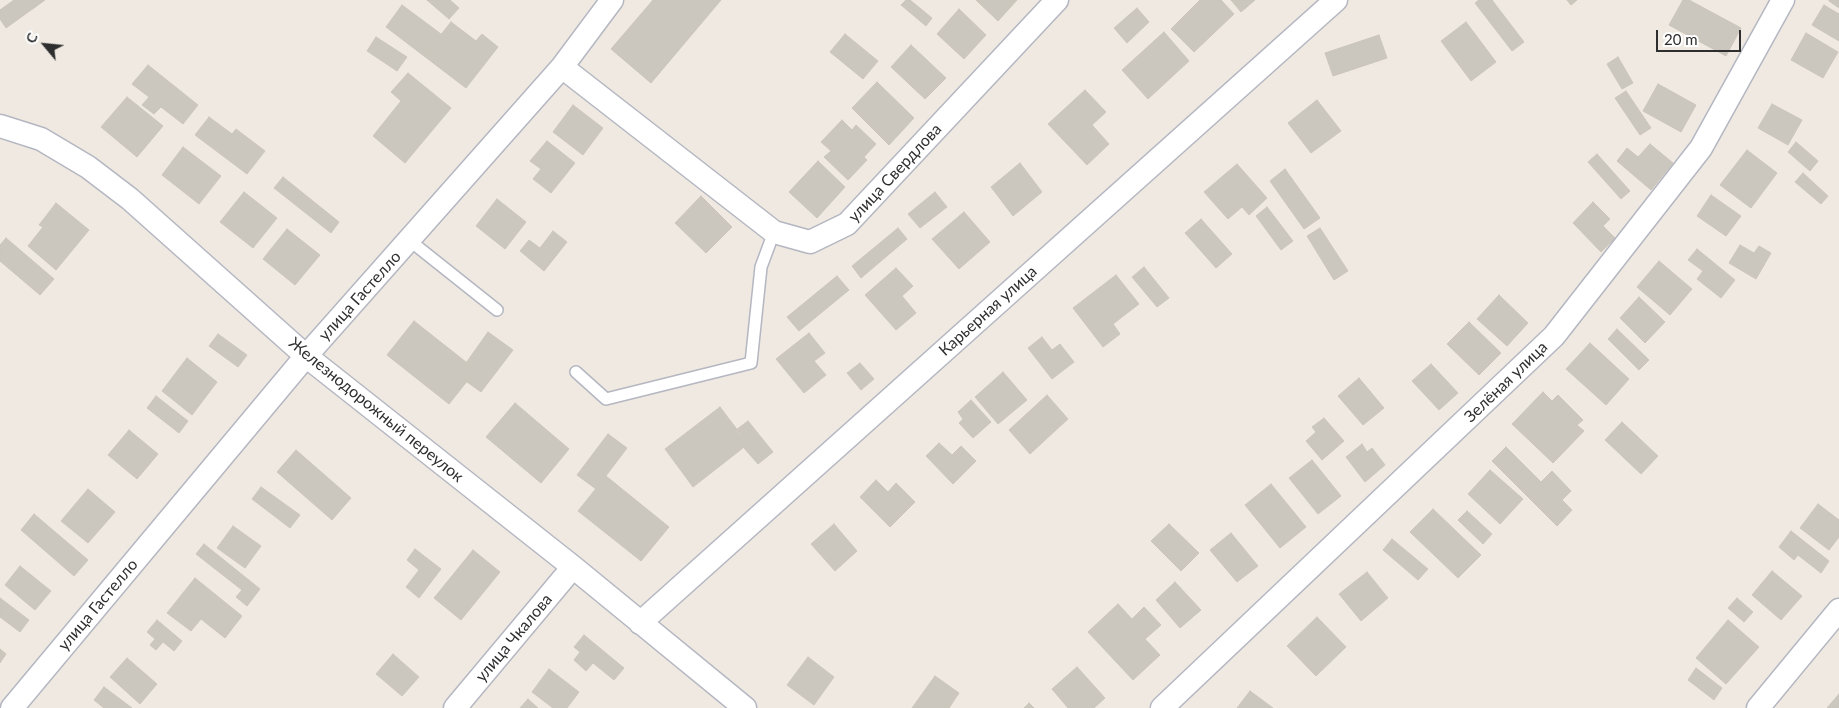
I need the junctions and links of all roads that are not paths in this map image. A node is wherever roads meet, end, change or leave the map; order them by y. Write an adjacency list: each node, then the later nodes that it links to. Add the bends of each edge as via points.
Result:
1 (612, 0): 5 (street, улица Гастелло)
2 (1057, 0): 7 (street, улица Свердлова, via 847,224 810,242)
3 (1336, 0): 14 (street, Карьерная улица)
4 (1782, 0): 18 (street, Зелёная улица, via 1701,148 1554,336)
5 (562, 67): 7 (street, улица Свердлова); 8 (street, улица Гастелло)
6 (0, 126): 10 (street, Железнодорожный переулок, via 41,139 88,166 130,199)
7 (774, 232): 11 (lane, via 760,267 751,363 606,399)
8 (409, 240): 9 (lane); 10 (street, улица Гастелло)
9 (497, 310)
10 (306, 356): 12 (street, Железнодорожный переулок); 15 (street, улица Гастелло)
11 (576, 372)
12 (573, 568): 14 (street, Железнодорожный переулок); 16 (street, улица Чкалова)
13 (1839, 610): 19 (street)
14 (640, 623): 17 (street, Железнодорожный переулок)
15 (12, 708)
16 (456, 708)
17 (745, 708)
18 (1162, 708)
19 (1758, 708)

